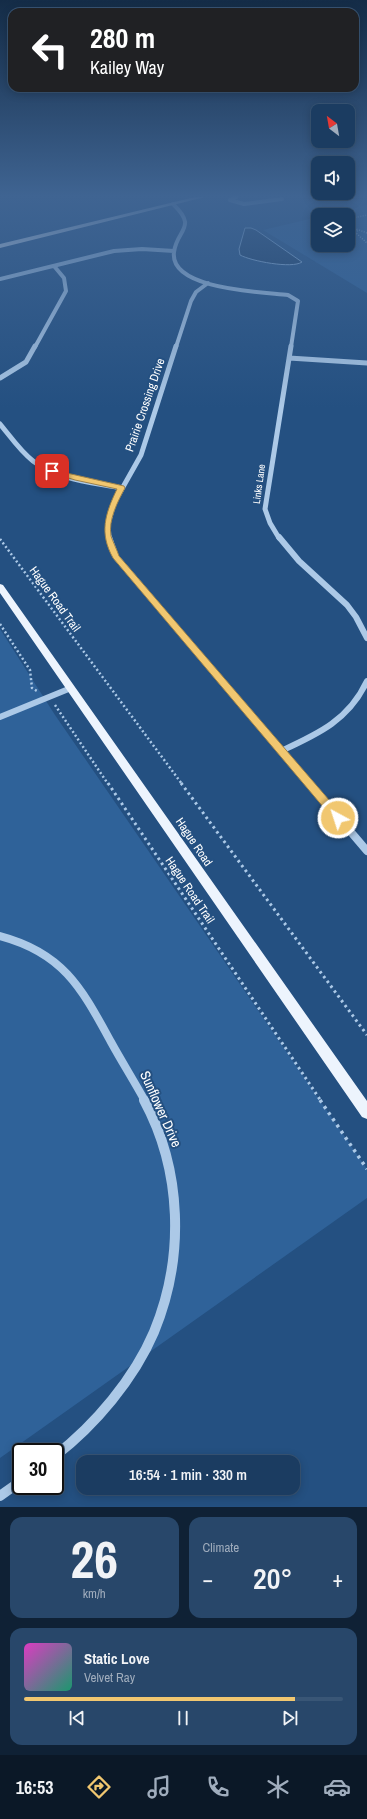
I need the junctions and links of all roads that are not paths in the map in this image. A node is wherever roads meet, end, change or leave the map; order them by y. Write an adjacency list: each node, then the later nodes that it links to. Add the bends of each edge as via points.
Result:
1 (48, 267): 4 (street)
2 (55, 267): 8 (street, via 64,278 64,296 26,362)
3 (179, 267): 5 (street)
4 (0, 279)
5 (208, 283): 6 (street, Links Lane, via 295,298 298,301); 10 (street, Prairie Crossing Drive, via 196,292 191,301 141,455)
6 (289, 358): 7 (street); 12 (street, Links Lane, via 265,499 267,518 272,530 289,550 347,605)
7 (367, 363)
8 (0, 378)
9 (0, 424): 10 (street, via 28,457 43,467 63,475)
10 (121, 488): 16 (street, Prairie Crossing Drive, via 108,524 108,535 116,557)
11 (0, 586): 14 (main road, Hague Road)
12 (367, 638)
13 (367, 680): 16 (street, via 354,704 340,719)
14 (71, 688): 15 (street); 19 (main road, Hague Road)
15 (0, 717)
16 (281, 751): 17 (street, Prairie Crossing Drive)
17 (367, 851)
18 (0, 936): 20 (street, Sunflower Drive, via 39,951 66,973 86,996 162,1140 174,1194 176,1227 169,1280 156,1328 132,1372 99,1417)
19 (367, 1112)
20 (64, 1450)
21 (12, 1487): 22 (street)
22 (0, 1496)

